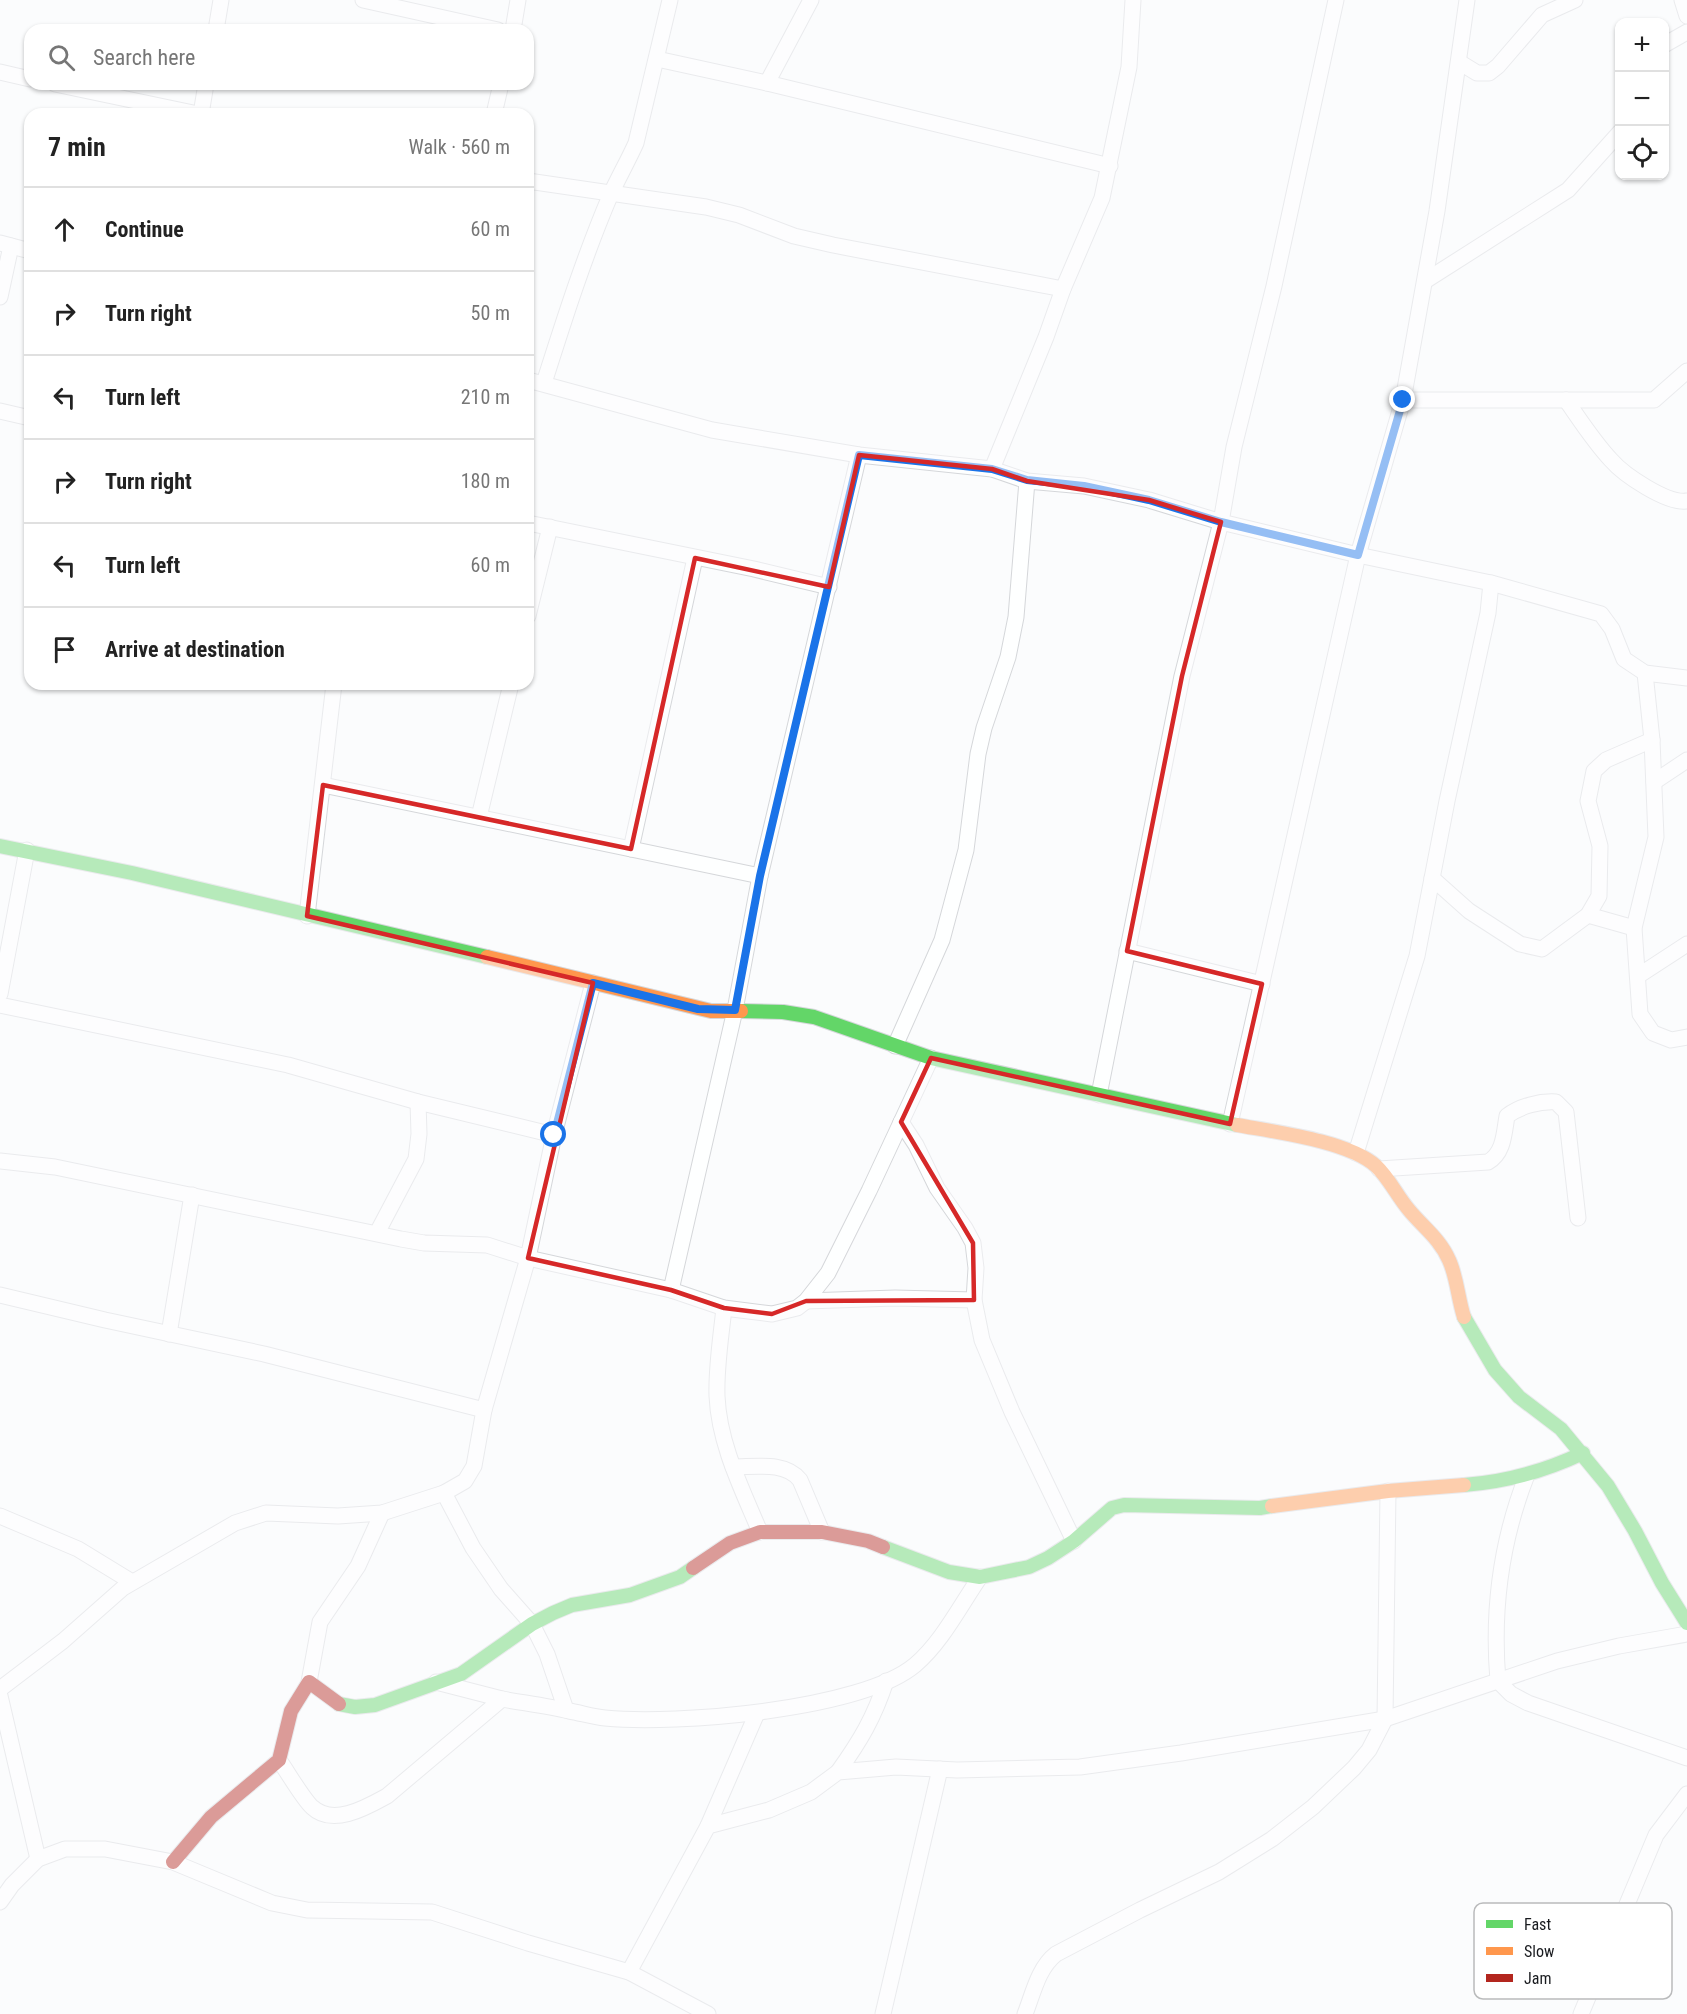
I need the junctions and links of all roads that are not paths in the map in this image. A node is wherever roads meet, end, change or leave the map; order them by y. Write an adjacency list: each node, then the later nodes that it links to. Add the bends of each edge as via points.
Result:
1 (221, 0): 12 (street)
2 (366, 0): 13 (street)
3 (518, 0): 14 (street)
4 (670, 0): 17 (street)
5 (811, 0): 21 (street)
6 (1133, 0): 29 (street, via 1129,67)
7 (1336, 0): 48 (street, via 1274,286 1234,447)
8 (1467, 0): 18 (street)
9 (1575, 0): 18 (street, via 1542,15 1489,73 1477,73)
10 (1682, 0): 11 (street)
11 (1687, 16)
12 (217, 24)
13 (472, 24)
14 (514, 24)
15 (1687, 32): 16 (street)
16 (1669, 43)
17 (657, 59): 21 (street); 31 (street, via 636,143)
18 (1459, 62): 34 (street)
19 (0, 72): 20 (street)
20 (24, 78)
21 (767, 82): 29 (street)
22 (84, 90): 25 (street)
23 (205, 90): 26 (street)
24 (500, 90): 27 (street)
25 (170, 108)
26 (200, 108)
27 (495, 108)
28 (1615, 138): 34 (street, via 1568,190)
29 (1110, 166): 35 (street, via 1102,198)
30 (534, 182): 31 (street)
31 (610, 194): 35 (street, via 706,207 833,245); 39 (street)
32 (6, 244): 33 (street); 36 (street)
33 (24, 249)
34 (1425, 281): 40 (street)
35 (1063, 289): 45 (street)
36 (0, 297)
37 (1687, 370): 41 (street, via 1654,400)
38 (534, 381): 39 (street)
39 (544, 383): 44 (street, via 712,430)
40 (1403, 400): 41 (street); 51 (street)
41 (1566, 400): 47 (street, via 1612,461 1651,491 1679,502)
42 (0, 411): 43 (street)
43 (24, 417)
44 (859, 455): 45 (street); 54 (street)
45 (992, 469): 46 (street)
46 (1027, 480): 48 (street, via 1084,486 1149,500); 82 (street, via 1016,617 978,754 966,850 942,940)
47 (1687, 501)
48 (1221, 522): 51 (street); 74 (street, via 1182,676)
49 (534, 524): 50 (street)
50 (550, 527): 52 (street); 55 (street)
51 (1358, 555): 53 (street); 77 (street)
52 (695, 558): 54 (street); 67 (street)
53 (1491, 583): 56 (street, via 1601,614 1624,659); 69 (street, via 1488,614)
54 (830, 587): 68 (street)
55 (534, 592)
56 (1645, 673): 57 (street); 60 (street)
57 (1687, 678)
58 (333, 690): 63 (street)
59 (510, 690): 64 (street)
60 (1652, 740): 62 (street); 70 (street, via 1606,760 1594,771 1588,801 1600,846 1599,896)
61 (1687, 760): 62 (street)
62 (1654, 782): 72 (street, via 1656,837)
63 (323, 785): 64 (street); 71 (street)
64 (479, 817): 67 (street)
65 (0, 846): 66 (street)
66 (27, 849): 71 (street); 78 (street)
67 (631, 849): 68 (street)
68 (760, 876): 80 (street)
69 (1432, 879): 70 (street, via 1469,911 1520,944 1542,949); 89 (street, via 1417,956)
70 (1588, 915): 72 (street)
71 (307, 916): 76 (street)
72 (1634, 928): 75 (street)
73 (1687, 944): 75 (street)
74 (1127, 951): 77 (street); 84 (street)
75 (1638, 976): 81 (street, via 1640,1014 1653,1032 1671,1040)
76 (593, 983): 80 (street, via 698,1009); 88 (street)
77 (1262, 984): 87 (street)
78 (0, 994)
79 (0, 1005): 85 (street, via 288,1065)
80 (735, 1010): 82 (street, via 814,1017); 96 (street)
81 (1687, 1037)
82 (895, 1046): 83 (street)
83 (931, 1058): 84 (street); 86 (street)
84 (1099, 1095): 87 (street)
85 (418, 1102): 88 (street); 94 (street, via 417,1159)
86 (901, 1122): 98 (street, via 973,1243); 99 (street, via 828,1272)
87 (1230, 1124): 89 (street, via 1299,1136)
88 (554, 1135): 95 (street)
89 (1356, 1153): 91 (street)
90 (0, 1161): 92 (street, via 54,1167)
91 (1379, 1169): 93 (street, via 1488,1162 1500,1150 1508,1116 1522,1108 1556,1102 1566,1112); 103 (street, via 1408,1210 1442,1247 1450,1261 1466,1324 1496,1370 1519,1397 1561,1429)
92 (192, 1195): 94 (street); 101 (street)
93 (1578, 1218)
94 (377, 1233): 95 (street, via 424,1243 487,1245)
95 (528, 1258): 96 (street); 102 (street)
96 (671, 1290): 100 (street)
97 (0, 1295): 101 (street)
98 (974, 1300): 99 (street); 112 (street, via 982,1340 994,1370)
99 (806, 1302): 100 (street, via 772,1314)
100 (724, 1308): 104 (street, via 717,1397)
101 (169, 1334): 102 (street)
102 (484, 1410): 107 (street, via 470,1476)
103 (1583, 1453): 105 (street); 115 (street, via 1608,1486)
104 (733, 1467): 110 (street); 111 (street, via 776,1466 796,1474)
105 (1527, 1475): 106 (street, via 1477,1484); 119 (street, via 1517,1499 1497,1599)
106 (1388, 1491): 112 (street, via 1260,1508 1124,1505 1112,1508); 127 (street)
107 (444, 1493): 108 (street); 116 (street, via 473,1548 501,1589)
108 (382, 1513): 114 (street, via 251,1516); 120 (street, via 358,1566 320,1622)
109 (0, 1516): 114 (street, via 78,1549)
110 (760, 1532): 111 (street); 116 (street, via 730,1543 680,1577 630,1594 572,1605)
111 (822, 1532): 113 (street, via 868,1541 949,1572)
112 (1074, 1541): 113 (street, via 1029,1567)
113 (980, 1577): 118 (street, via 926,1655)
114 (132, 1582): 122 (street)
115 (1687, 1623)
116 (532, 1624): 121 (street, via 471,1669); 125 (street)
117 (1687, 1634): 119 (street, via 1568,1658)
118 (886, 1681): 126 (street, via 846,1695); 131 (street, via 861,1740)
119 (1498, 1681): 127 (street); 128 (street, via 1511,1694 1528,1702)
120 (309, 1682): 121 (street, via 333,1702 366,1708); 129 (street, via 291,1711)
121 (435, 1682): 124 (street)
122 (0, 1689)
123 (0, 1696): 134 (street)
124 (502, 1699): 125 (street); 129 (street, via 387,1796 349,1814 328,1814 312,1808)
125 (566, 1710): 126 (street, via 604,1718 646,1719)
126 (758, 1713): 133 (street)
127 (1385, 1719): 130 (street, via 1080,1767); 142 (street, via 1369,1750 1354,1768 1272,1839 1219,1872 1048,1960)
128 (1687, 1758)
129 (279, 1760): 135 (street, via 211,1817)
130 (940, 1769): 131 (street, via 896,1767); 141 (street)
131 (838, 1772): 133 (street, via 812,1792 769,1810)
132 (1687, 1794): 137 (street, via 1656,1835)
133 (708, 1826): 138 (street)
134 (38, 1859): 135 (street, via 65,1849 105,1849); 136 (street)
135 (173, 1862): 138 (street, via 272,1903 307,1910 432,1912)
136 (0, 1902)
137 (1628, 1903)
138 (629, 1972): 140 (street)
139 (1587, 1999): 143 (street)
140 (708, 2014)
141 (883, 2014)
142 (1025, 2014)
143 (1581, 2014)

